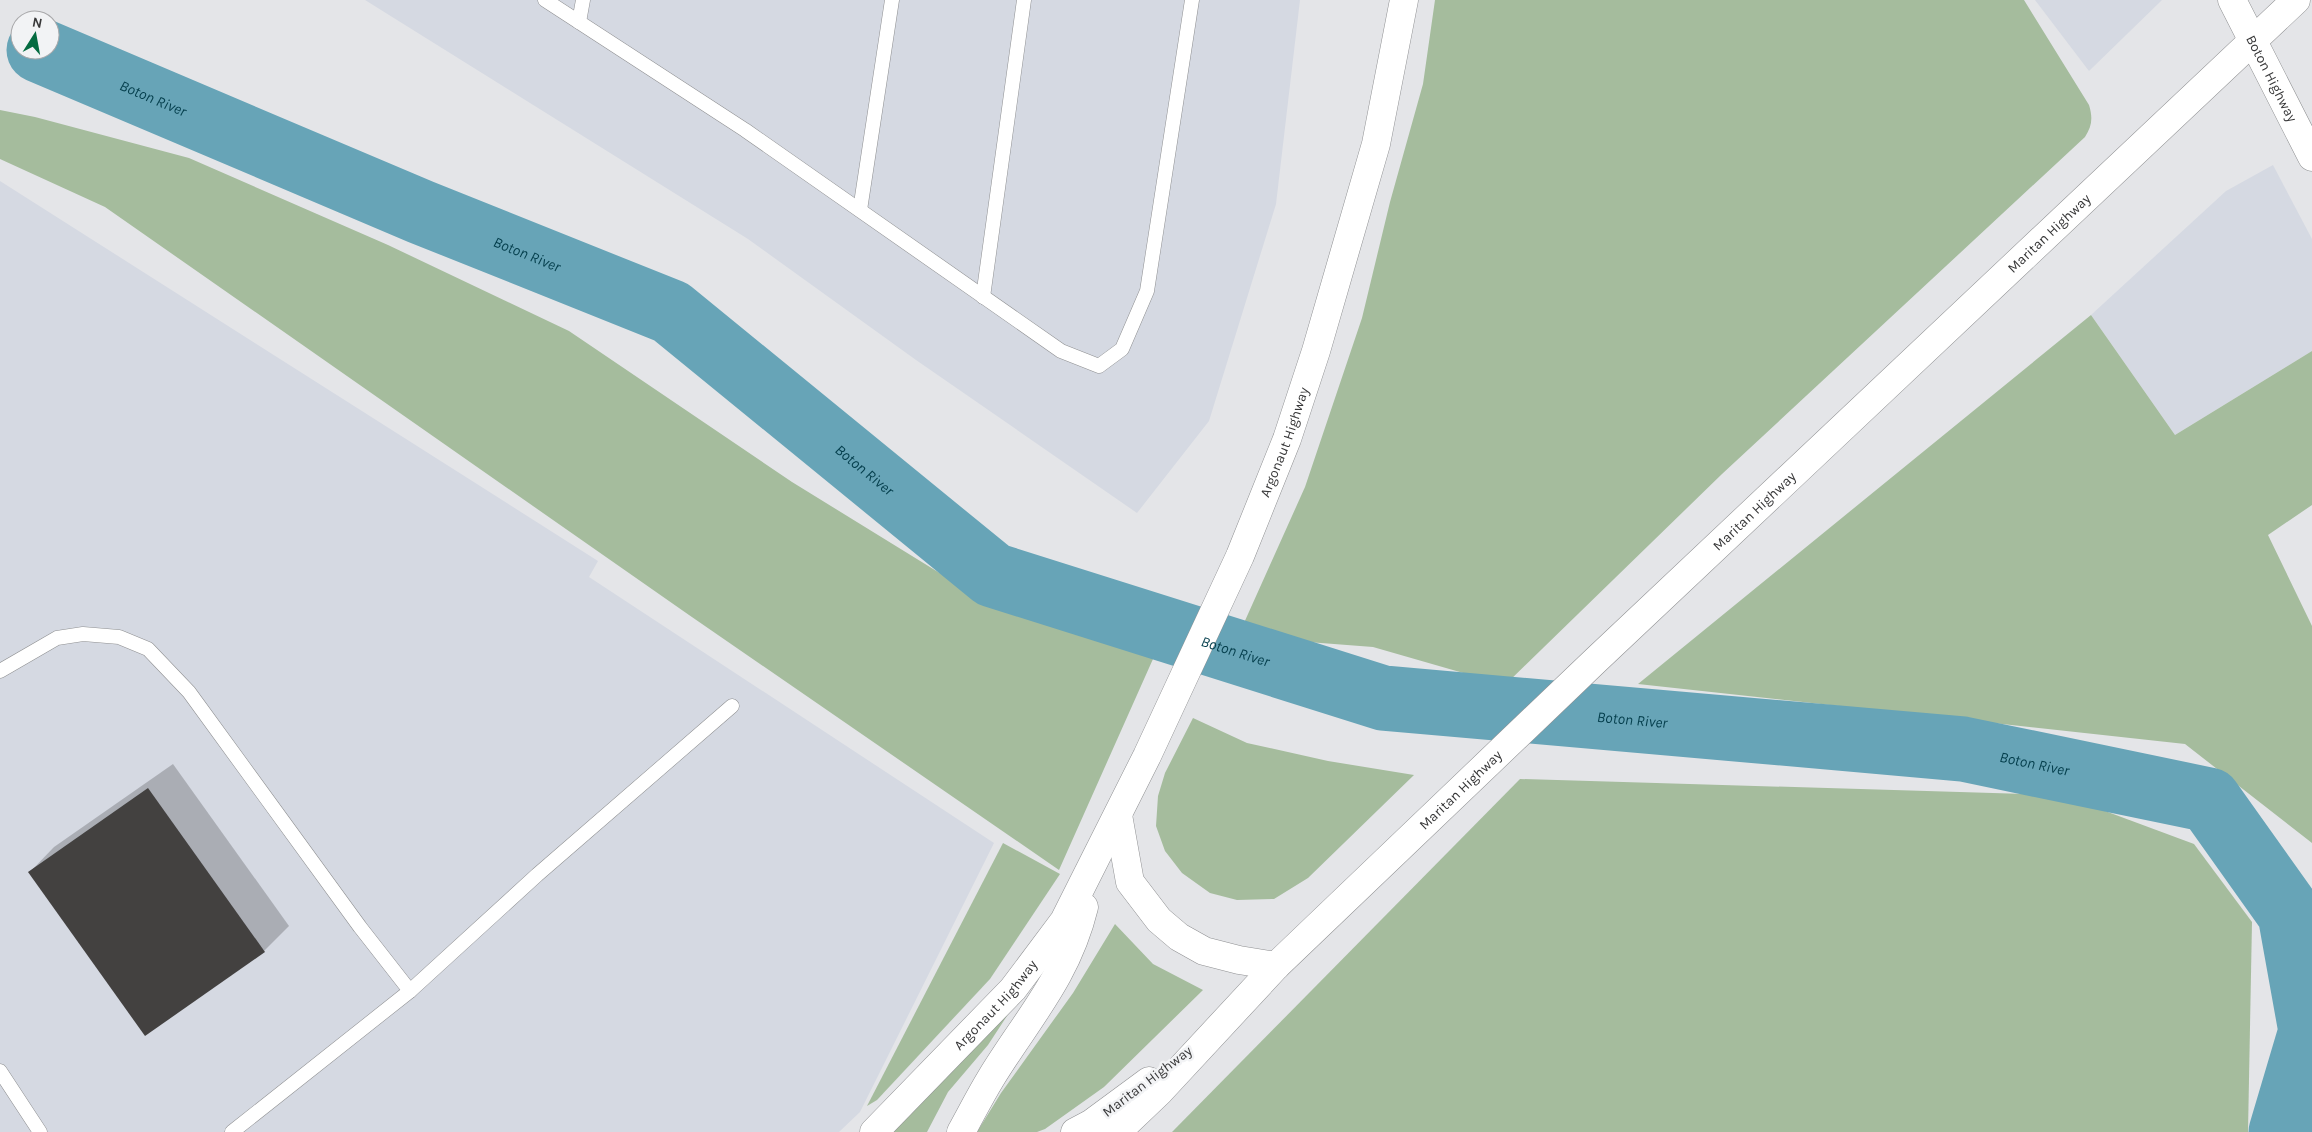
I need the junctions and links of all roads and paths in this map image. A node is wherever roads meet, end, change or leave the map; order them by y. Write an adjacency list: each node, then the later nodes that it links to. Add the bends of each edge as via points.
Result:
1 (545, 0): 9 (lane)
2 (583, 0): 9 (lane)
3 (892, 0): 12 (lane)
4 (1024, 0): 13 (lane)
5 (1192, 0): 13 (lane, via 1147,290 1122,349 1099,366 1061,351)
6 (1404, 0): 16 (main road, Argonaut Highway, via 1376,144 1287,439 1240,556)
7 (2232, 0): 10 (main road, Boton Highway)
8 (2296, 0): 10 (main road, Maritan Highway)
9 (579, 22): 12 (lane, via 745,130)
10 (2254, 40): 11 (main road, Boton Highway); 18 (main road, Maritan Highway)
11 (2312, 157)
12 (860, 210): 13 (lane)
13 (983, 297)
14 (0, 672): 19 (lane, via 57,638 83,634 118,638 148,649 189,692)
15 (732, 706): 19 (lane, via 537,875)
16 (1118, 815): 17 (main road, Argonaut Highway); 18 (main road, via 1130,882 1158,920 1204,951)
17 (1095, 859): 24 (main road, Argonaut Highway, via 1064,922 1013,989); 25 (main road, Argonaut Highway, via 1080,920 1055,982 991,1078)
18 (1276, 966): 20 (main road, Maritan Highway)
19 (410, 991): 23 (lane)
20 (1217, 1028): 26 (main road, Maritan Highway, via 1130,1096); 27 (main road, Maritan Highway, via 1160,1091)
21 (0, 1071): 22 (lane)
22 (40, 1132)
23 (232, 1132)
24 (874, 1132)
25 (961, 1132)
26 (1075, 1132)
27 (1117, 1132)

